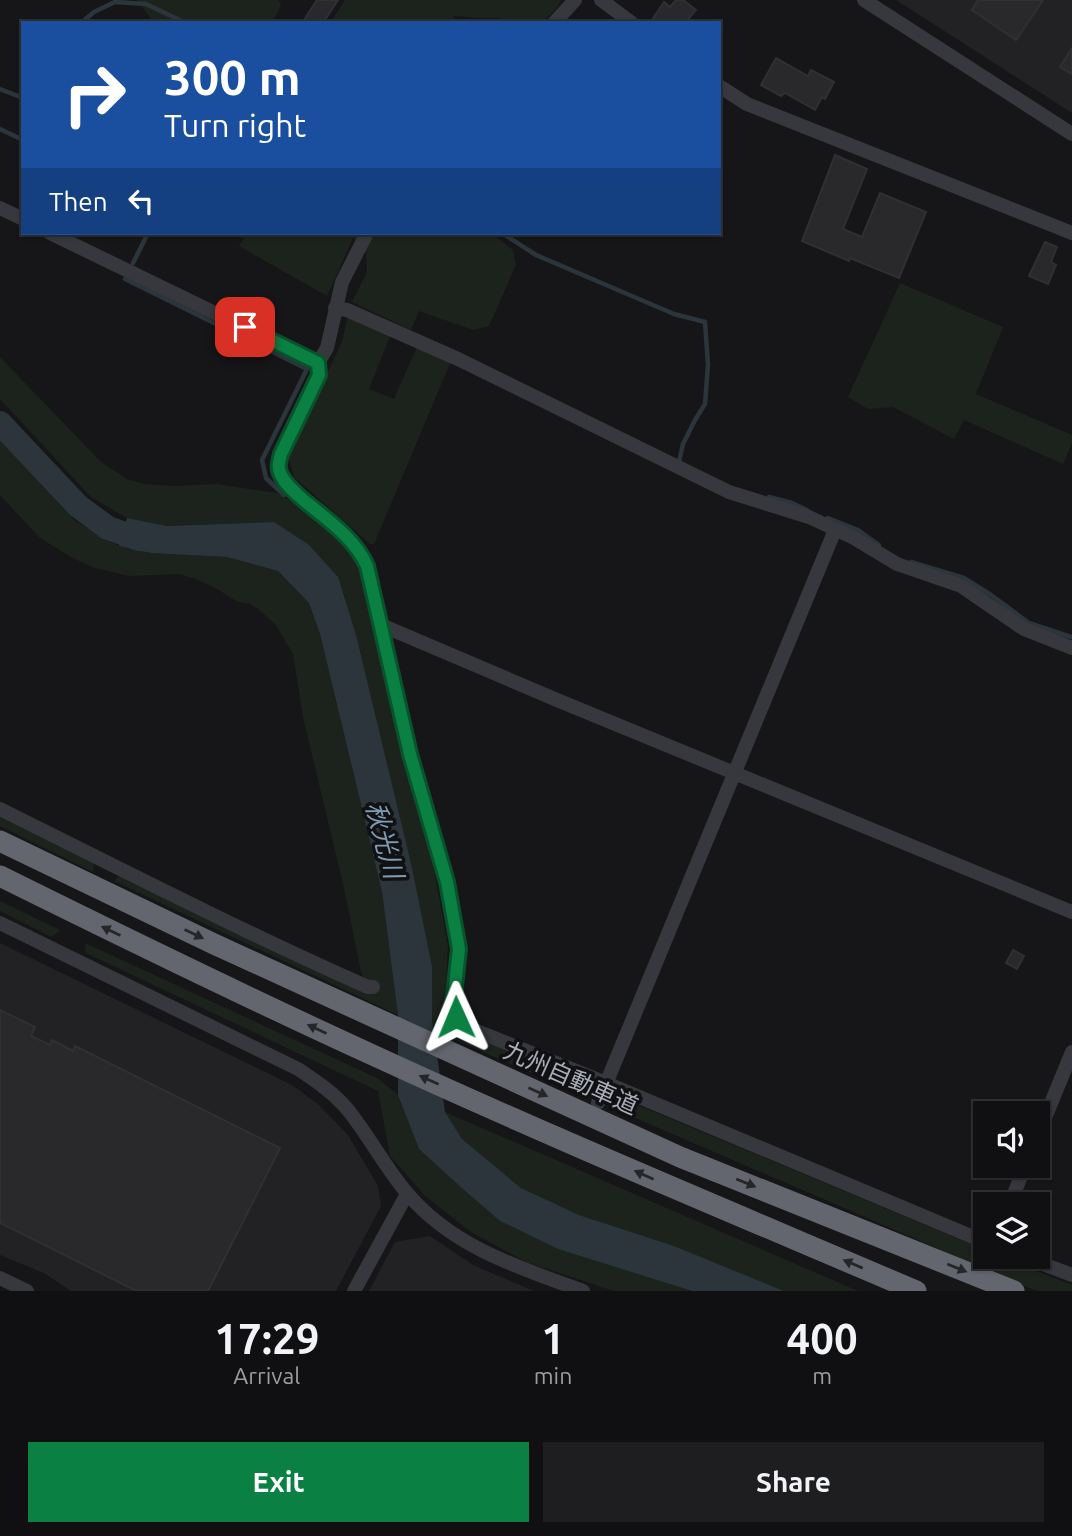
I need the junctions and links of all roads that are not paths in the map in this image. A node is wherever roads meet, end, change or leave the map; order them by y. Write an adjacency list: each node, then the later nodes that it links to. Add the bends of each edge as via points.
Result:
1 (575, 0): 4 (street)
2 (601, 0): 5 (street)
3 (865, 0): 7 (street)
4 (556, 21)
5 (629, 21)
6 (721, 87): 10 (street, via 747,104)
7 (1072, 134)
8 (0, 208): 9 (street)
9 (21, 218)
10 (1072, 233)
11 (54, 235): 14 (street)
12 (366, 235): 13 (street, via 342,282)
13 (335, 308): 14 (street, via 327,348); 15 (street, via 458,359 729,492)
14 (318, 363): 16 (street, via 319,375 278,467 295,492 363,557)
15 (835, 530): 17 (street, via 897,564 961,586 1024,629); 18 (street)
16 (381, 625): 18 (street); 26 (street, via 410,754 447,882 459,949 453,1005 456,1017 462,1025)
17 (1072, 648)
18 (735, 772): 22 (street); 26 (street)
19 (0, 809): 24 (street, via 322,967)
20 (0, 841): 38 (highway, 九州自動車道, one-way to 38, via 680,1157)
21 (0, 876): 37 (highway, one-way to 21, via 378,1058)
22 (1072, 912)
23 (0, 923): 29 (street, via 298,1069 347,1110)
24 (373, 987)
25 (1072, 1052): 28 (street)
26 (606, 1083): 27 (street); 30 (street)
27 (598, 1103)
28 (1050, 1106)
29 (407, 1194): 35 (street); 36 (street, via 435,1222 486,1254)
30 (973, 1237)
31 (1050, 1267): 32 (street)
32 (1072, 1276)
33 (0, 1278): 34 (street)
34 (27, 1291)
35 (354, 1291)
36 (583, 1291)
37 (916, 1291)
38 (1014, 1291)

